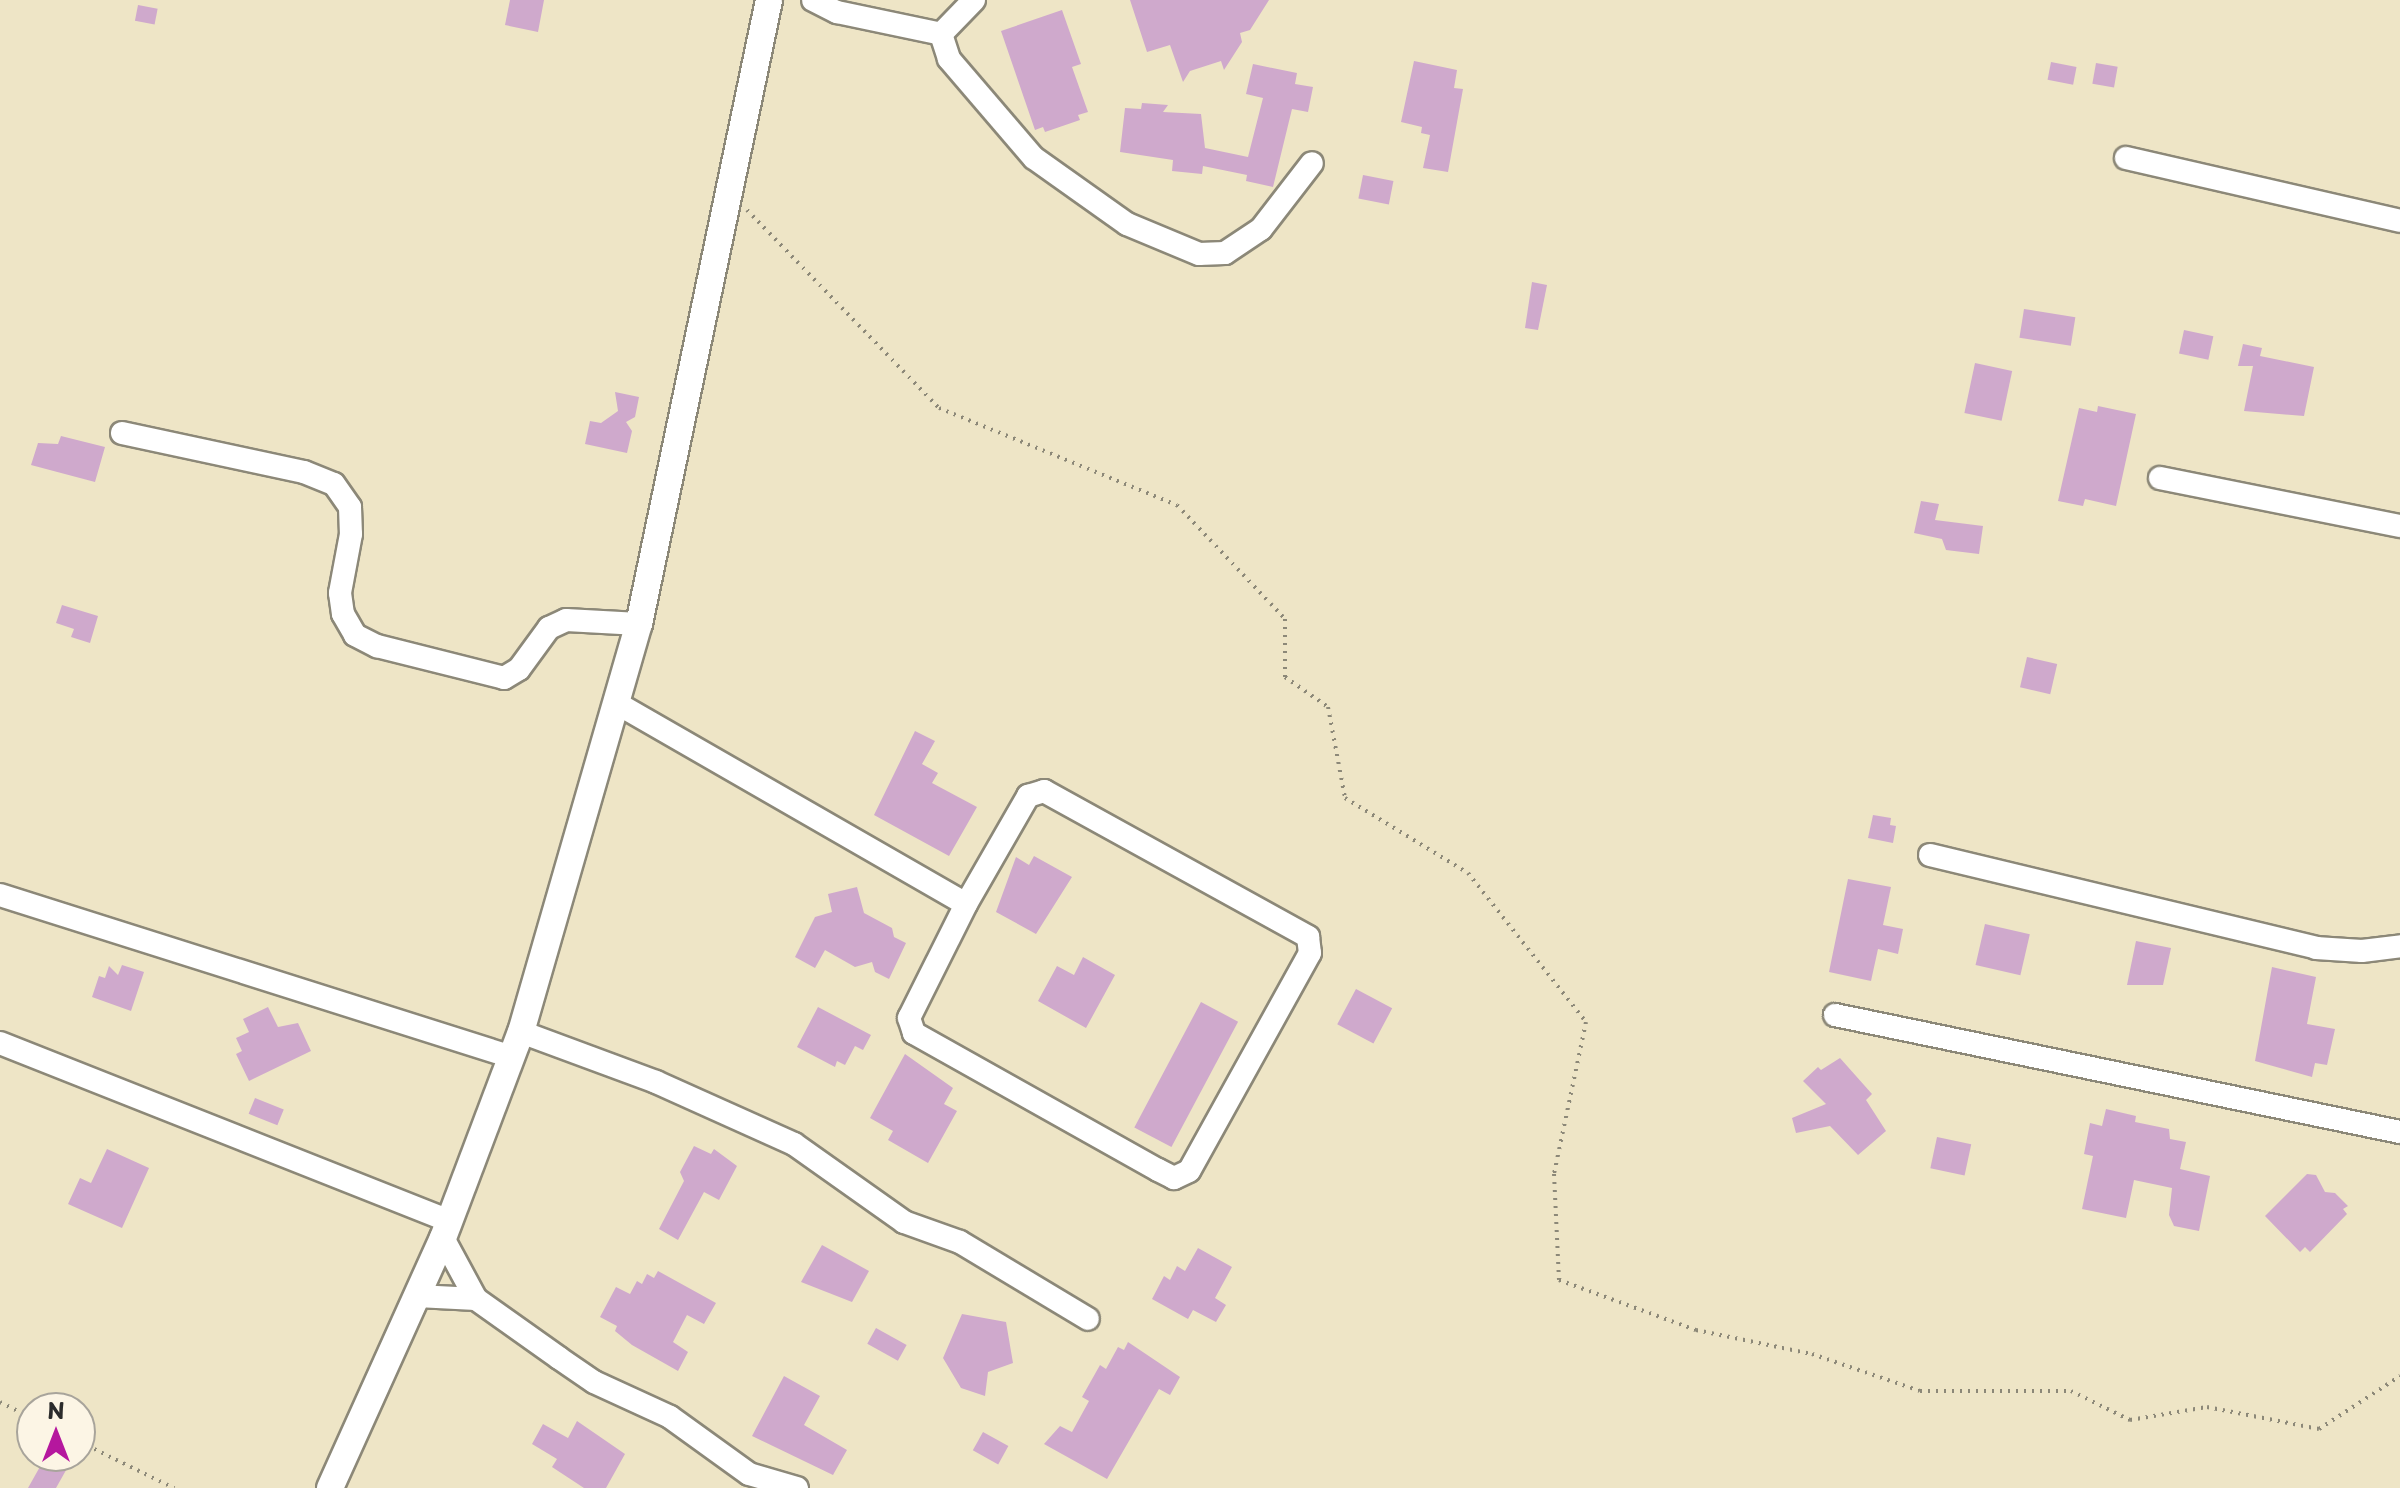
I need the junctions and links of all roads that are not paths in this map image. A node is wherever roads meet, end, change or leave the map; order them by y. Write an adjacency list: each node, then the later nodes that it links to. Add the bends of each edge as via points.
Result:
1 (769, 0): 11 (street)
2 (813, 0): 4 (street, via 837,12)
3 (974, 0): 4 (street)
4 (941, 34): 6 (street, via 949,59 1034,158 1127,224 1199,254 1225,253 1261,229)
5 (2126, 158): 7 (street)
6 (1312, 163)
7 (2400, 221)
8 (122, 433): 11 (street, via 304,472 334,484 350,507 351,534 340,593 343,614 355,635 377,646 504,678 519,669 549,628 566,620)
9 (2160, 478): 10 (street)
10 (2400, 526)
11 (639, 624): 12 (street)
12 (618, 704): 15 (street); 19 (street)
13 (1930, 855): 16 (street, via 2316,948)
14 (0, 895): 19 (street)
15 (966, 904): 15 (street, via 1028,796 1044,791 1308,937 1310,953 1189,1171 1174,1178 1158,1170 914,1033 909,1018)
16 (2400, 946)
17 (1835, 1015): 20 (street)
18 (0, 1043): 21 (street)
19 (516, 1044): 21 (street); 24 (street, via 656,1082 794,1144 904,1222 960,1242)
20 (2400, 1132)
21 (446, 1230): 22 (street); 23 (street)
22 (417, 1296): 23 (street); 25 (street)
23 (476, 1299): 26 (street, via 594,1382 670,1417 749,1474)
24 (1088, 1319)
25 (330, 1488)
26 (797, 1488)

